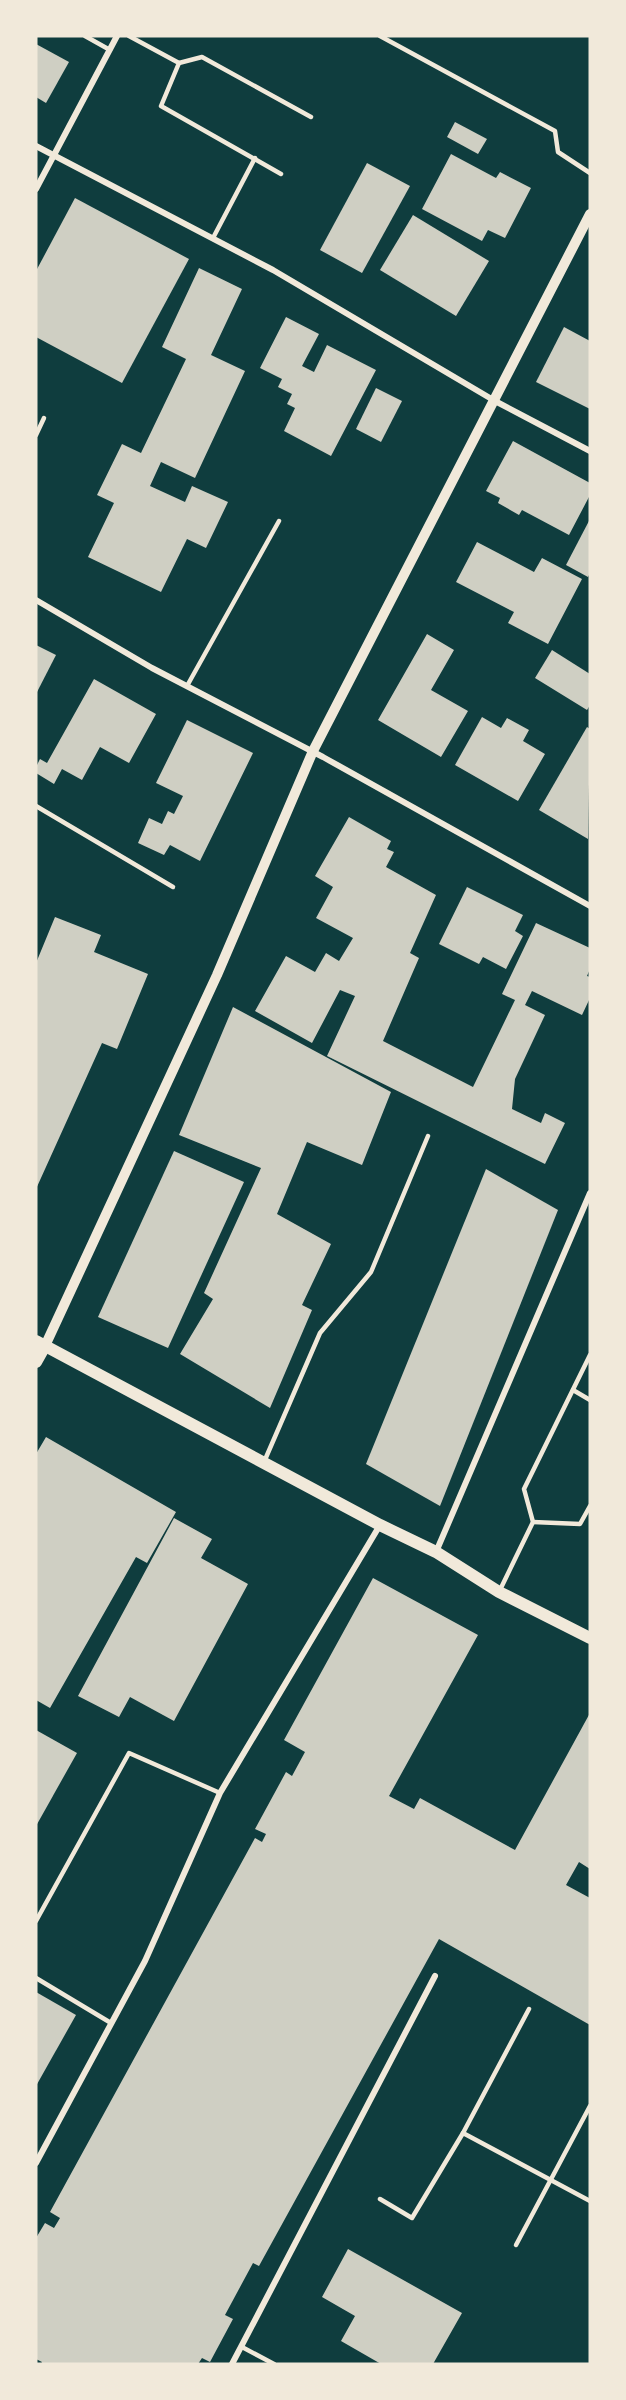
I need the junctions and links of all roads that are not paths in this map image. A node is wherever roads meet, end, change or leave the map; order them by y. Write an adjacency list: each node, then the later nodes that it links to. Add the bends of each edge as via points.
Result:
1 (85, 36): 7 (lane)
2 (117, 36): 7 (street)
3 (129, 36): 8 (lane)
4 (380, 36): 6 (lane)
5 (397, 36): 6 (lane)
6 (394, 43): 13 (lane, via 555,131 558,152)
7 (110, 50): 11 (street)
8 (179, 63): 9 (lane, via 201,57); 12 (lane, via 161,106)
9 (311, 117)
10 (36, 146): 11 (street)
11 (55, 155): 15 (street); 17 (street)
12 (255, 158): 14 (lane); 17 (lane)
13 (590, 173)
14 (281, 174)
15 (36, 189)
16 (590, 214): 18 (street)
17 (213, 238): 18 (street)
18 (495, 401): 21 (street); 25 (street)
19 (44, 418): 20 (lane)
20 (36, 435)
21 (590, 451)
22 (279, 521): 24 (lane)
23 (36, 600): 24 (street)
24 (187, 686): 25 (street)
25 (313, 751): 28 (street); 31 (street, via 217,975)
26 (36, 806): 27 (lane)
27 (173, 887)
28 (590, 906)
29 (428, 1136): 36 (lane, via 371,1272 320,1333)
30 (590, 1193): 40 (street)
31 (41, 1343): 33 (main road); 36 (main road)
32 (590, 1355): 34 (lane)
33 (36, 1362)
34 (573, 1390): 35 (lane); 38 (lane, via 524,1489)
35 (590, 1400)
36 (264, 1462): 39 (main road)
37 (590, 1506): 38 (lane, via 580,1524)
38 (532, 1522): 41 (lane)
39 (380, 1525): 40 (main road); 43 (street)
40 (436, 1552): 41 (main road)
41 (499, 1592): 42 (main road)
42 (590, 1638)
43 (220, 1793): 44 (lane, via 129,1753); 48 (street, via 145,1961)
44 (36, 1921)
45 (435, 1976): 58 (street)
46 (36, 1978): 48 (lane)
47 (529, 2008): 50 (lane)
48 (111, 2023): 52 (street)
49 (590, 2106): 54 (lane)
50 (464, 2133): 54 (lane); 55 (lane, via 412,2218)
51 (36, 2147): 52 (lane)
52 (43, 2151): 53 (street)
53 (36, 2163)
54 (552, 2180): 56 (lane); 57 (lane)
55 (380, 2199)
56 (590, 2201)
57 (516, 2245)
58 (242, 2347): 59 (street); 60 (lane)
59 (232, 2364)
60 (274, 2364)

